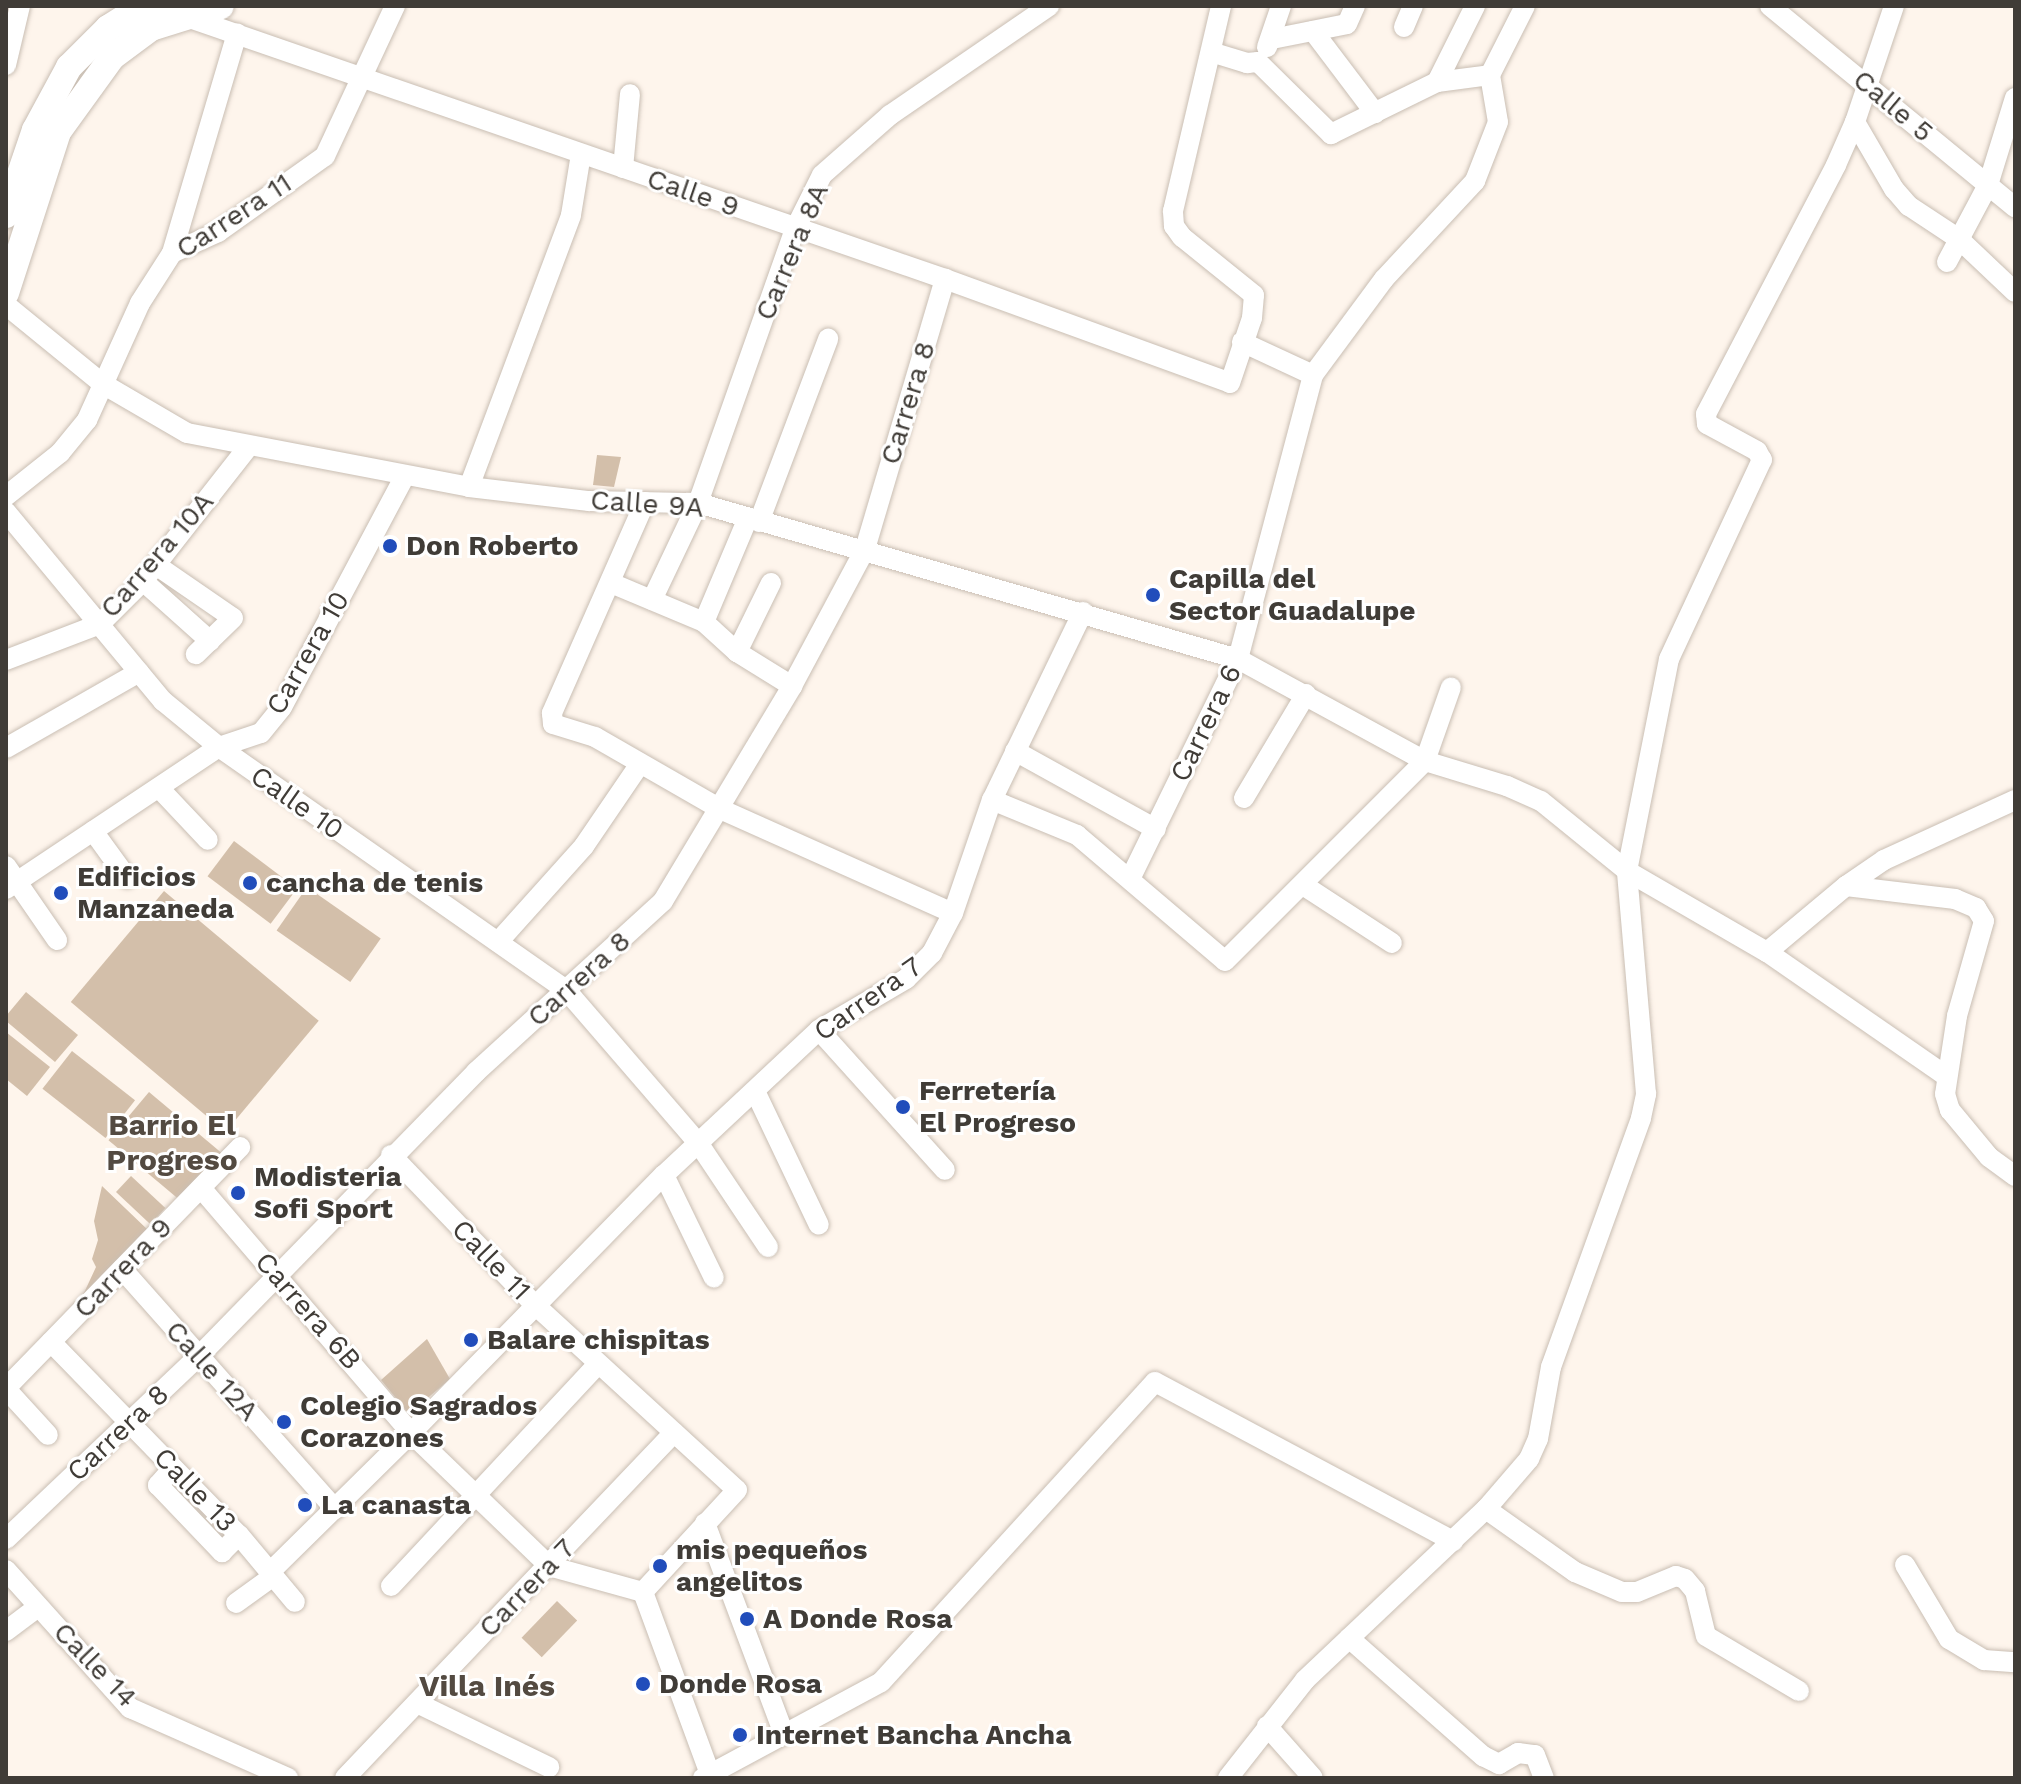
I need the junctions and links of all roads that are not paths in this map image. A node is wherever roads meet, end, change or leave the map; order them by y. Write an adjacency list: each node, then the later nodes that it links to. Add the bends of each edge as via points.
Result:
1 (20, 6): 22 (street)
2 (143, 6): 35 (main road, via 108,28 69,67 35,130)
3 (155, 6): 15 (street, Calle 9)
4 (221, 6): 15 (main road)
5 (395, 6): 24 (street, Carrera 11)
6 (1049, 6): 36 (street, Carrera 8A, via 890,115 822,175)
7 (1221, 6): 20 (street)
8 (1281, 6): 19 (street)
9 (1413, 6): 16 (street)
10 (1475, 6): 25 (street)
11 (1525, 6): 23 (street)
12 (1770, 6): 26 (street, Calle 5)
13 (1894, 6): 26 (street)
14 (1351, 15): 17 (street)
15 (181, 17): 18 (street, Calle 9); 42 (main road, via 151,28 112,57 58,132)
16 (1404, 27)
17 (1313, 31): 19 (street); 29 (street)
18 (237, 33): 24 (street, Calle 9); 38 (street)
19 (1272, 39): 21 (street)
20 (1211, 52): 21 (street); 45 (street, via 1173,211 1174,226 1254,295)
21 (1258, 62): 29 (street, via 1336,133)
22 (6, 65)
23 (1490, 75): 25 (street); 46 (street, via 1498,122 1475,181 1384,279)
24 (364, 77): 31 (street, Calle 9); 38 (street, Carrera 11, via 325,156 218,232)
25 (1437, 82): 29 (street)
26 (1869, 85): 30 (street); 33 (street, Calle 5)
27 (630, 94): 32 (street)
28 (2015, 98): 33 (street)
29 (1375, 113)
30 (1855, 122): 37 (street, via 1909,206); 84 (street, via 1806,229 1767,294 1706,419 1757,451 1762,460 1669,659)
31 (581, 154): 32 (street, Calle 9); 50 (street, via 571,215)
32 (623, 168): 36 (street, Calle 9)
33 (1988, 185): 34 (street, Calle 5); 37 (street)
34 (2015, 207)
35 (6, 215)
36 (795, 229): 40 (street, Calle 9); 53 (street, Carrera 8A)
37 (1959, 239): 39 (street); 41 (street)
38 (172, 253): 47 (street, Carrera 11, via 140,303)
39 (1947, 262)
40 (945, 279): 45 (street, Calle 9, via 1230,383); 56 (street, Carrera 8)
41 (2015, 292)
42 (6, 293)
43 (6, 305): 47 (street, Calle 9A)
44 (828, 339): 55 (street)
45 (1242, 342): 46 (street)
46 (1313, 375): 65 (street, Carrera 6)
47 (103, 384): 48 (street, Calle 9A, via 187,433); 51 (street, Carrera 11, via 87,420 60,453)
48 (248, 447): 49 (street, Calle 9A); 57 (street, Carrera 10A)
49 (405, 476): 50 (street, Calle 9A); 71 (street, Carrera 10, via 282,707 261,733)
50 (469, 487): 52 (street, Calle 9A)
51 (6, 496)
52 (645, 502): 53 (street, Calle 9A); 58 (street)
53 (698, 503): 55 (street, Calle 9A); 60 (street, Carrera 8A)
54 (6, 512): 63 (street, Calle 10)
55 (753, 520): 56 (street, Calle 9A); 62 (street)
56 (865, 549): 61 (street, Calle 9A); 68 (street, Carrera 8)
57 (149, 573): 57 (street, via 233,618 203,647); 63 (street, Carrera 10A)
58 (611, 583): 60 (street); 75 (street, via 552,713 553,724 595,737)
59 (771, 583): 64 (street)
60 (652, 600): 62 (street)
61 (1083, 612): 65 (street, Calle 9A); 73 (street, Carrera 7)
62 (704, 622): 64 (street)
63 (100, 624): 66 (street, Carrera 10A); 67 (street, Calle 10)
64 (737, 652): 68 (street)
65 (1238, 659): 70 (street, Calle 9A); 81 (street, Carrera 6)
66 (6, 660)
67 (139, 672): 71 (street, Calle 10, via 163,701); 72 (street)
68 (792, 686): 80 (street, Carrera 8)
69 (1451, 687): 74 (street)
70 (1306, 694): 74 (street, Calle 9A); 77 (street)
71 (219, 747): 76 (street, Carrera 10); 92 (street, Calle 10)
72 (6, 748)
73 (1015, 751): 78 (street, Carrera 7); 81 (street)
74 (1425, 761): 84 (street, Calle 9A, via 1541,801); 88 (street)
75 (640, 764): 80 (street); 92 (street, via 584,846)
76 (159, 788): 82 (street, Carrera 10); 83 (street)
77 (1244, 798)
78 (992, 800): 87 (street, via 1077,835); 90 (street, Carrera 7)
79 (2015, 800): 89 (street, via 1884,860)
80 (720, 809): 90 (street); 95 (street, Carrera 8, via 663,901)
81 (1156, 829): 87 (street, Carrera 6)
82 (93, 831): 85 (street); 86 (street, Carrera 10)
83 (208, 840)
84 (1627, 871): 94 (street, Calle 9A); 123 (street, via 1646,1094 1641,1118 1551,1367 1538,1439 1529,1459)
85 (127, 878)
86 (9, 879): 91 (street)
87 (1130, 879): 88 (street, via 1225,961)
88 (1303, 885): 93 (street)
89 (1846, 886): 94 (street); 97 (street, via 1955,899 1976,908 1984,921)
90 (953, 913): 96 (street, Carrera 7, via 932,953 906,979)
91 (57, 940)
92 (498, 942): 95 (street, Calle 10)
93 (1392, 943)
94 (1767, 952): 97 (street, Calle 9A)
95 (567, 991): 99 (street, Calle 10); 101 (street, Carrera 8)
96 (819, 1030): 98 (street, Carrera 7); 102 (street)
97 (1946, 1076): 104 (street, via 1950,1110 1989,1157)
98 (755, 1091): 99 (street, Carrera 7); 106 (street)
99 (699, 1144): 103 (street, Carrera 7); 107 (street, Calle 10)
100 (240, 1147): 105 (street, Carrera 9)
101 (391, 1155): 109 (street, Carrera 8); 111 (street, Calle 11)
102 (945, 1170)
103 (664, 1175): 110 (street); 111 (street, Carrera 7)
104 (2015, 1176)
105 (201, 1188): 108 (street, Carrera 9); 109 (street, Carrera 6B)
106 (819, 1225)
107 (768, 1247)
108 (122, 1269): 112 (street, Carrera 9); 113 (street, Calle 12A)
109 (279, 1277): 113 (street, Carrera 8); 117 (street, Carrera 6B)
110 (714, 1278)
111 (534, 1304): 114 (street, Calle 11); 117 (street, Carrera 7)
112 (51, 1342): 115 (street, Carrera 9); 116 (street, Calle 13)
113 (199, 1356): 116 (street, Carrera 8); 122 (street, Calle 12A)
114 (597, 1365): 118 (street, Calle 11); 121 (street)
115 (6, 1388): 119 (street)
116 (129, 1422): 120 (street, Calle 13); 126 (street, Carrera 8)
117 (411, 1433): 121 (street, Carrera 6B); 122 (street, Carrera 7)
118 (674, 1433): 124 (street, Calle 11, via 737,1490); 129 (street, Carrera 7)
119 (48, 1435)
120 (173, 1468): 125 (street, Calle 13); 125 (street, Calle 13, via 158,1485 222,1552)
121 (477, 1494): 129 (street, Carrera 6B); 132 (street)
122 (335, 1509): 131 (street, Carrera 7)
123 (1486, 1509): 127 (street); 140 (street, via 1575,1572 1622,1592 1637,1592 1676,1576 1685,1579 1695,1591 1706,1636)
124 (705, 1523): 133 (street); 143 (street)
125 (239, 1535): 131 (street, Calle 13)
126 (6, 1539)
127 (1453, 1541): 138 (street); 143 (street, via 1155,1382 881,1682)
128 (1905, 1565): 139 (street, via 1949,1639 1984,1660)
129 (549, 1566): 133 (street, Carrera 6B); 141 (street, Carrera 7)
130 (6, 1570): 136 (street, Calle 14)
131 (270, 1575): 134 (street, Calle 13); 135 (street, Carrera 7)
132 (391, 1586)
133 (643, 1592): 145 (street)
134 (295, 1602)
135 (236, 1603)
136 (38, 1607): 137 (street); 146 (street, Calle 14, via 130,1708)
137 (6, 1631)
138 (1349, 1638): 142 (street); 150 (street, via 1483,1756 1499,1764 1518,1753 1535,1755)
139 (2015, 1662)
140 (1799, 1691)
141 (417, 1703): 144 (street); 147 (street, Carrera 7)
142 (1267, 1726): 148 (street); 149 (street)
143 (784, 1734): 145 (street)
144 (549, 1767)
145 (707, 1776)
146 (288, 1778)
147 (345, 1778)
148 (1228, 1778)
149 (1313, 1778)
150 (1544, 1778)

